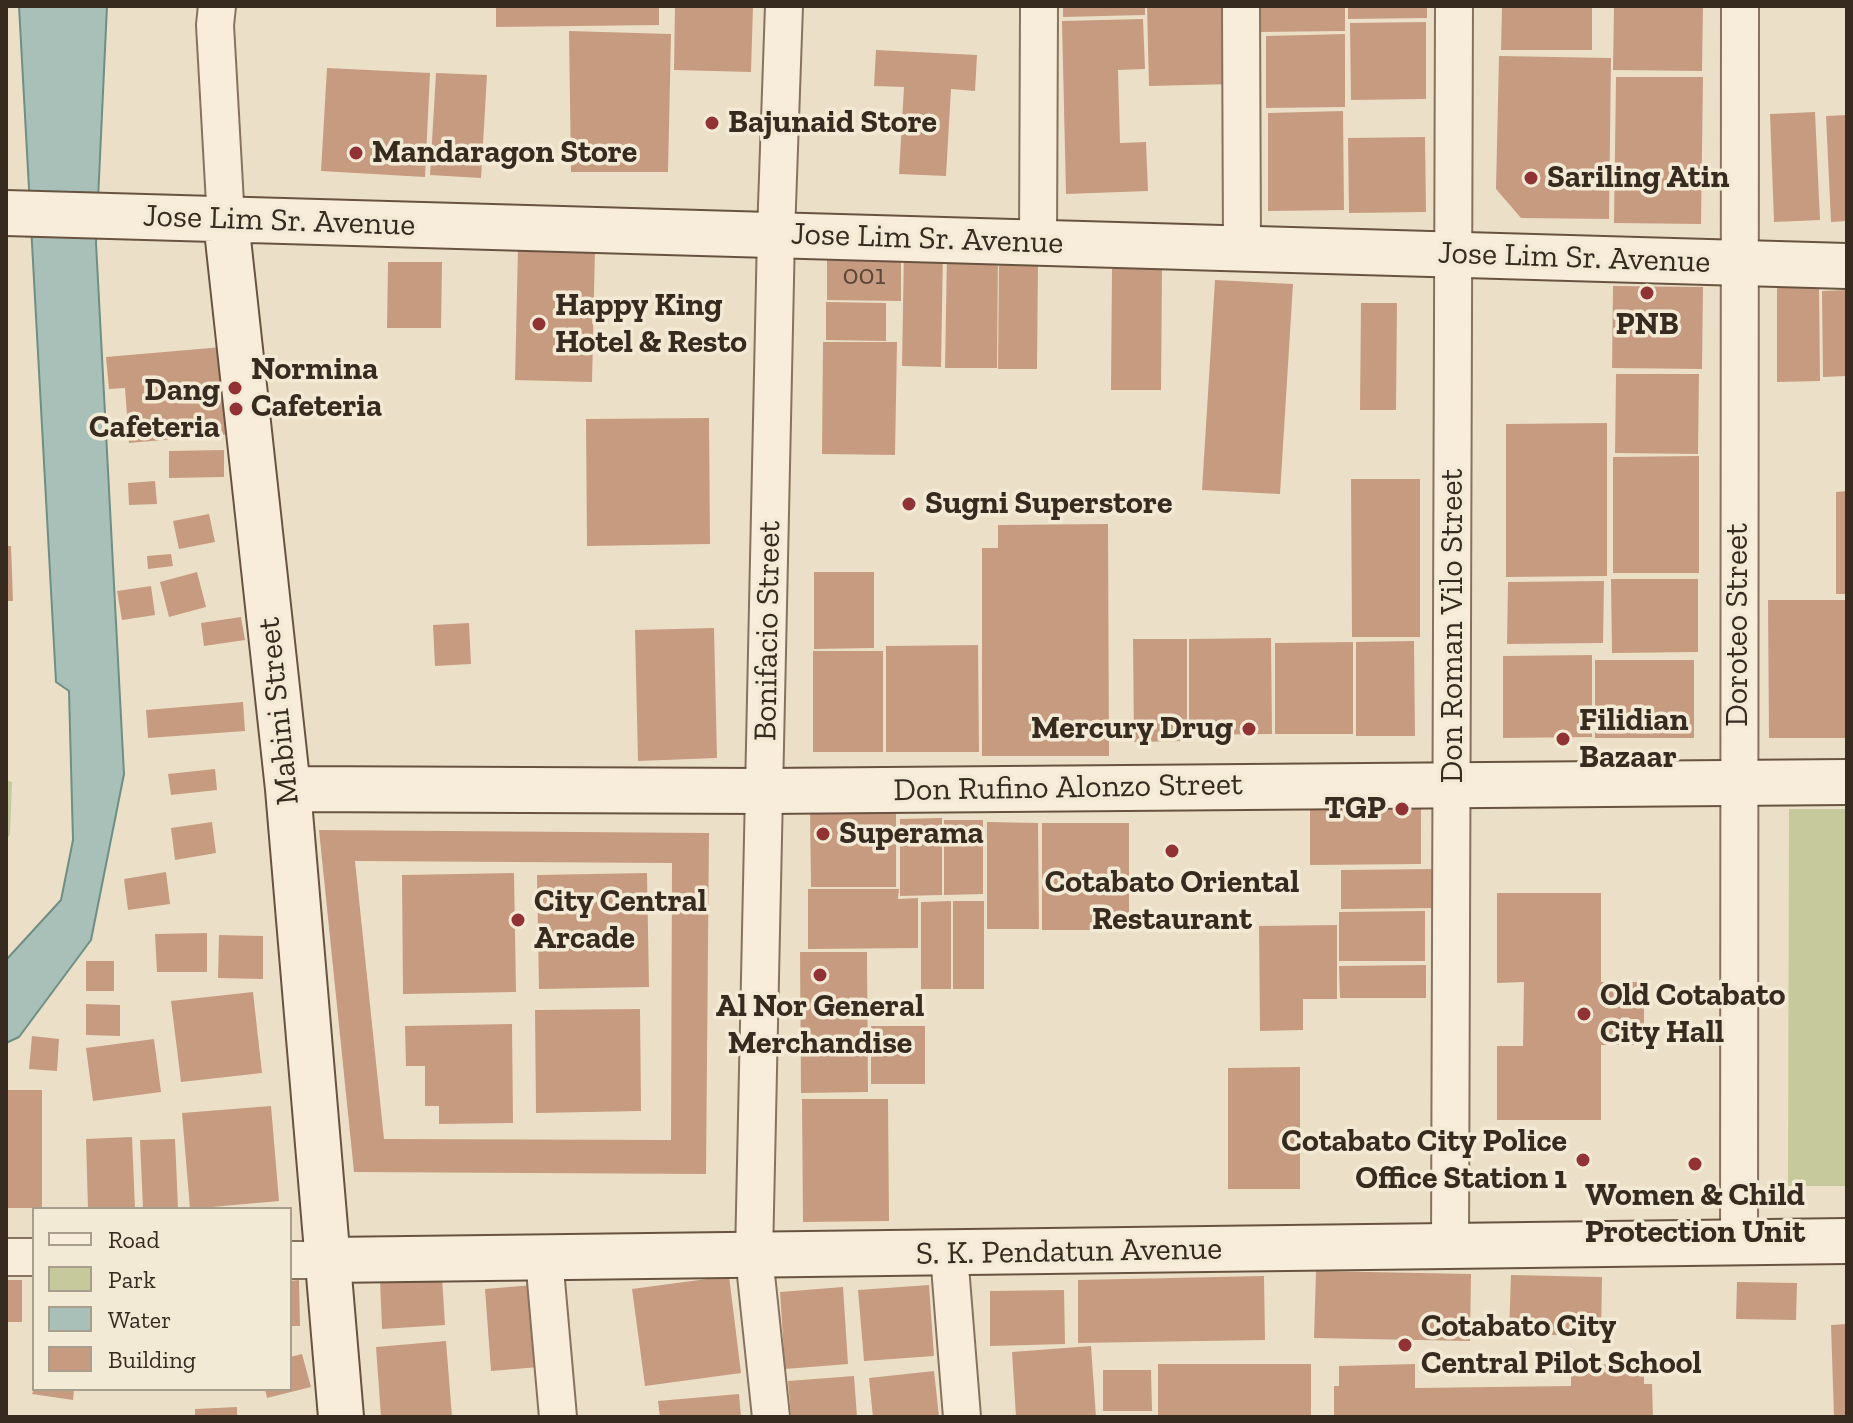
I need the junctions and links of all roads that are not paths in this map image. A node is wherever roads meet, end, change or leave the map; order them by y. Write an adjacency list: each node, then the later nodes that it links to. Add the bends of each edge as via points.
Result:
1 (217, 6): 8 (street, Mabini Street)
2 (784, 6): 9 (street, Bonifacio Street)
3 (1039, 6): 10 (street)
4 (1241, 6): 11 (street)
5 (1454, 6): 12 (street, Don Roman Vilo Street)
6 (1740, 6): 13 (street, Doroteo Street)
7 (6, 213): 8 (street, Jose Lim Sr. Avenue)
8 (226, 221): 9 (street, Jose Lim Sr. Avenue); 18 (street, Mabini Street)
9 (776, 234): 10 (street, Jose Lim Sr. Avenue); 19 (street, Bonifacio Street)
10 (1038, 242): 11 (street, Jose Lim Sr. Avenue)
11 (1242, 248): 12 (street, Jose Lim Sr. Avenue)
12 (1454, 254): 13 (street, Jose Lim Sr. Avenue); 17 (street, Don Roman Vilo Street)
13 (1738, 263): 14 (street, Jose Lim Sr. Avenue); 15 (street, Doroteo Street)
14 (1847, 266)
15 (1738, 782): 16 (street, Don Rufino Alonzo Street); 17 (street, Don Rufino Alonzo Street); 21 (street, Doroteo Street)
16 (1847, 782)
17 (1452, 783): 19 (street, Don Rufino Alonzo Street); 22 (street, Don Roman Vilo Street)
18 (288, 789): 19 (street, Don Rufino Alonzo Street); 28 (street, Mabini Street)
19 (765, 791): 24 (street, Bonifacio Street)
20 (1847, 1241): 21 (street, S. K. Pendatun Avenue)
21 (1739, 1243): 22 (street, S. K. Pendatun Avenue)
22 (1450, 1247): 23 (street, S. K. Pendatun Avenue)
23 (949, 1254): 24 (street, S. K. Pendatun Avenue); 32 (street)
24 (754, 1256): 27 (street, S. K. Pendatun Avenue); 31 (street, Bonifacio Street)
25 (6, 1257): 26 (street)
26 (32, 1257)
27 (544, 1258): 28 (street, S. K. Pendatun Avenue); 30 (street)
28 (309, 1260): 29 (street, Mabini Street)
29 (341, 1417)
30 (558, 1417)
31 (771, 1417)
32 (962, 1417)

